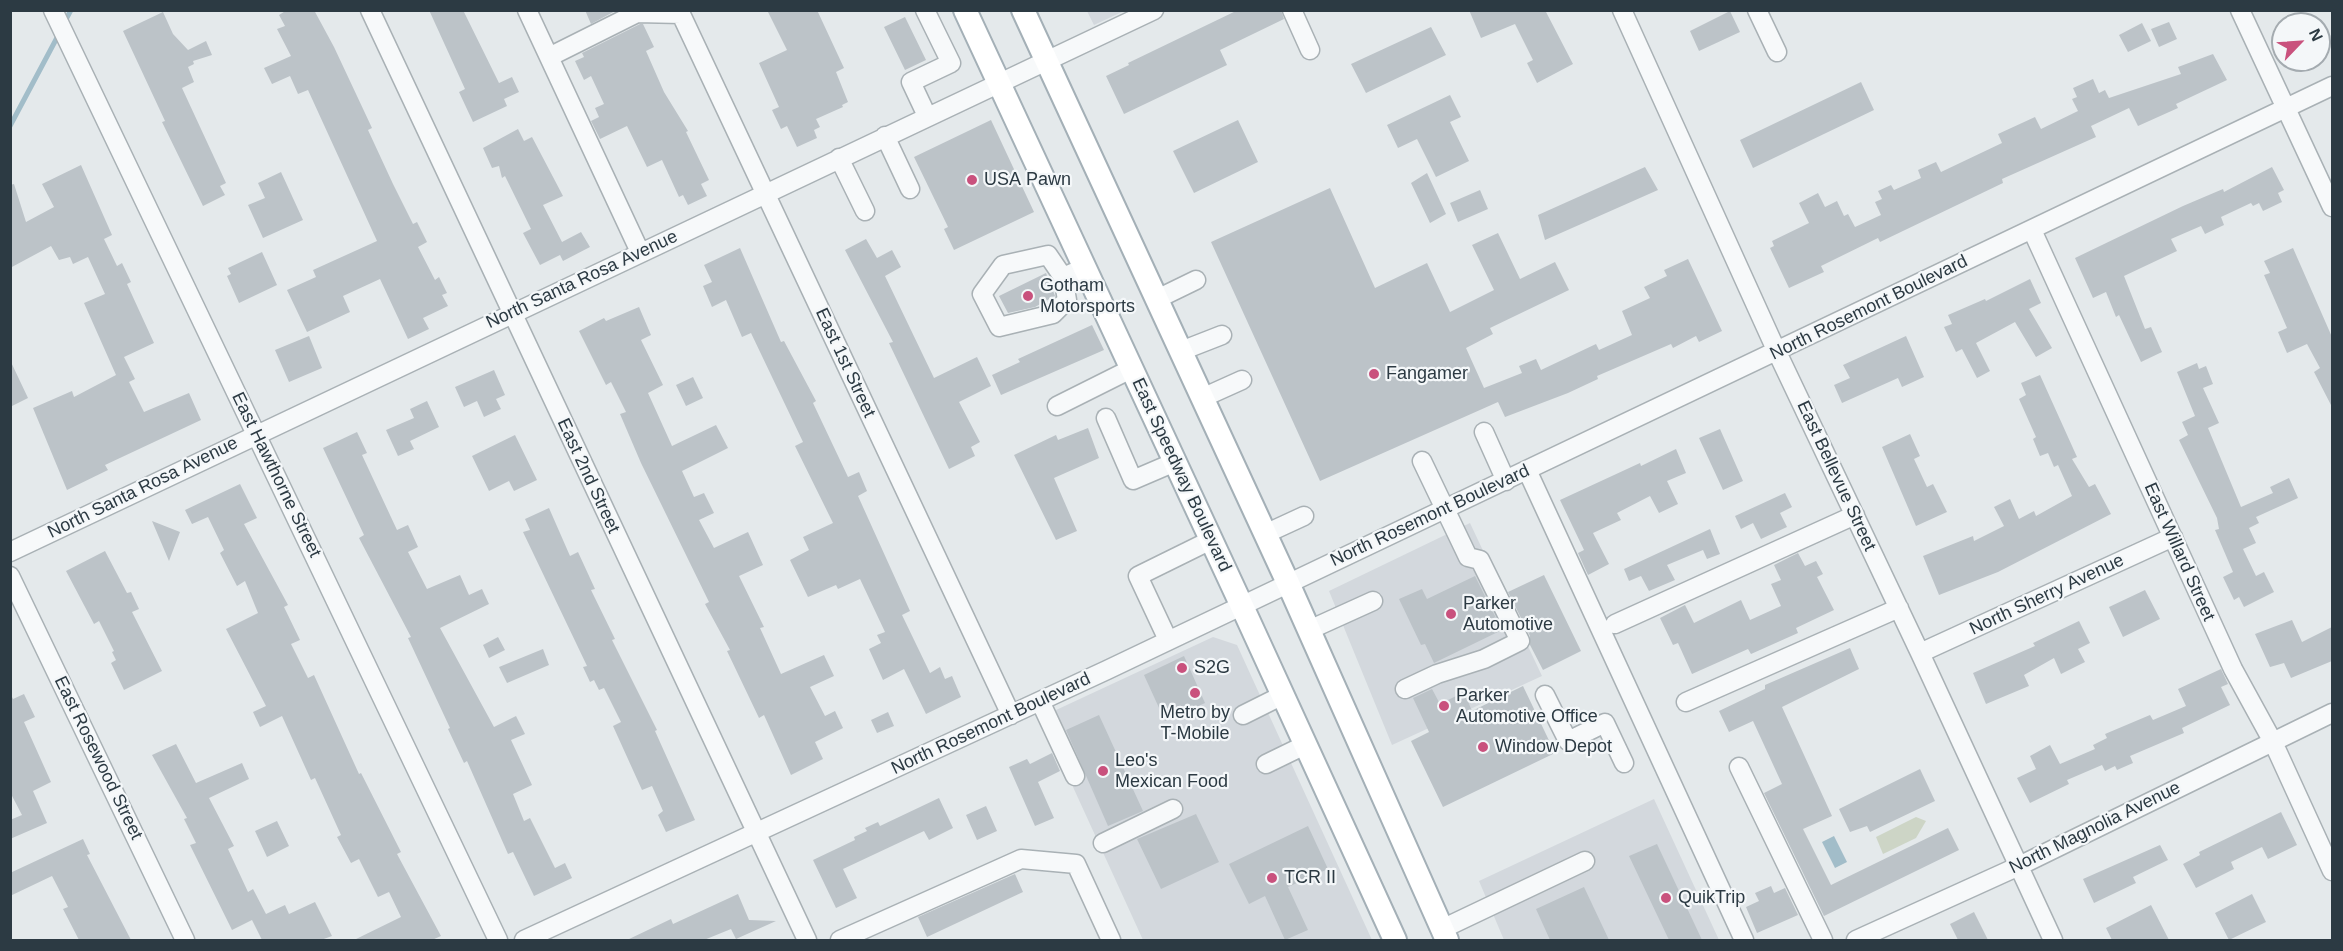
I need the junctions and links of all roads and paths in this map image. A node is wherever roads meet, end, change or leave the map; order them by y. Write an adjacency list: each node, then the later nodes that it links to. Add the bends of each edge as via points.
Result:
1 (53, 10): 43 (street, East Hawthorne Street)
2 (370, 10): 33 (street, East 2nd Street)
3 (527, 10): 28 (street)
4 (925, 10): 20 (street, via 951,63 911,82)
5 (964, 10): 17 (main road, East Speedway Boulevard)
6 (1023, 10): 16 (main road)
7 (1154, 10): 16 (street, North Santa Rosa Avenue)
8 (1292, 10): 13 (street)
9 (1757, 10): 14 (street)
10 (2240, 10): 19 (street)
11 (1622, 11): 36 (street, East Bellevue Street)
12 (680, 12): 15 (street, via 637,13); 24 (street, East 1st Street)
13 (1310, 50)
14 (1777, 52)
15 (557, 53)
16 (1046, 60): 17 (street, North Santa Rosa Avenue); 32 (main road)
17 (998, 83): 20 (street, North Santa Rosa Avenue); 29 (main road, East Speedway Boulevard)
18 (2332, 86): 19 (street, North Rosemont Boulevard)
19 (2285, 109): 25 (street); 27 (street, North Rosemont Boulevard)
20 (927, 116): 21 (street, North Santa Rosa Avenue)
21 (885, 136): 22 (street, North Santa Rosa Avenue); 23 (street)
22 (839, 158): 24 (street, North Santa Rosa Avenue); 26 (street)
23 (910, 189)
24 (765, 193): 28 (street, North Santa Rosa Avenue); 70 (street, East 1st Street)
25 (2332, 207)
26 (865, 211)
27 (2032, 230): 36 (street, North Rosemont Boulevard); 52 (street, East Willard Street)
28 (640, 252): 33 (street, North Santa Rosa Avenue)
29 (1084, 268): 30 (street); 37 (main road, East Speedway Boulevard)
30 (1063, 278): 30 (street, via 1068,300 1053,314 999,327 982,294 1004,265 1047,255)
31 (1196, 280): 32 (street)
32 (1157, 299): 35 (main road)
33 (510, 314): 43 (street, North Santa Rosa Avenue); 79 (street, East 2nd Street)
34 (1222, 334): 35 (street)
35 (1181, 351): 39 (main road)
36 (1777, 352): 46 (street, North Rosemont Boulevard); 49 (street, East Bellevue Street)
37 (1131, 369): 40 (street); 45 (main road, East Speedway Boulevard)
38 (1242, 380): 39 (street)
39 (1202, 398): 51 (main road)
40 (1057, 406)
41 (1106, 418): 45 (street, via 1134,480)
42 (1484, 432): 47 (street)
43 (256, 434): 54 (street, North Santa Rosa Avenue); 86 (street, East Hawthorne Street)
44 (1422, 461): 48 (street)
45 (1175, 462): 53 (main road, East Speedway Boulevard)
46 (1527, 471): 47 (street, North Rosemont Boulevard); 92 (street)
47 (1506, 481): 48 (street, North Rosemont Boulevard)
48 (1447, 508): 56 (street, North Rosemont Boulevard); 64 (street, via 1468,557 1480,560 1520,641)
49 (1855, 515): 59 (street, East Bellevue Street); 60 (street)
50 (1304, 516): 51 (street)
51 (1265, 534): 56 (main road)
52 (2173, 537): 63 (street, North Sherry Avenue); 72 (street, East Willard Street, via 2233,669)
53 (1211, 540): 58 (main road, East Speedway Boulevard); 62 (street, via 1138,576)
54 (10, 552)
55 (10, 576): 85 (street, East Rosewood Street)
56 (1288, 583): 58 (street, North Rosemont Boulevard); 61 (main road)
57 (1373, 601): 61 (street)
58 (1242, 604): 62 (street, North Rosemont Boulevard); 65 (main road, East Speedway Boulevard)
59 (1899, 608): 63 (street, East Bellevue Street); 68 (street)
60 (1616, 624)
61 (1309, 630): 84 (main road)
62 (1168, 640): 67 (street, North Rosemont Boulevard)
63 (1920, 653): 82 (street, East Bellevue Street)
64 (1405, 689)
65 (1283, 695): 71 (street); 73 (main road, East Speedway Boulevard)
66 (1545, 695): 74 (street, via 1568,741 1605,723)
67 (1040, 701): 70 (street, North Rosemont Boulevard); 77 (street)
68 (1686, 702)
69 (2332, 714): 72 (street, North Magnolia Avenue)
70 (1011, 715): 79 (street, North Rosemont Boulevard)
71 (1243, 715)
72 (2273, 742): 82 (street, North Magnolia Avenue); 83 (street, East Willard Street)
73 (1305, 745): 75 (street); 91 (main road, East Speedway Boulevard)
74 (1624, 763)
75 (1266, 764)
76 (1740, 767): 93 (street)
77 (1075, 776)
78 (1173, 808): 80 (street)
79 (757, 832): 87 (street, North Rosemont Boulevard); 88 (street, East 2nd Street)
80 (1103, 843)
81 (1586, 861): 84 (street)
82 (2019, 866): 94 (street, North Magnolia Avenue); 95 (street, East Bellevue Street)
83 (2332, 871)
84 (1445, 935)
85 (185, 940)
86 (498, 940)
87 (524, 940)
88 (807, 940)
89 (840, 940): 90 (street, via 1021,859 1076,864)
90 (1111, 940)
91 (1395, 940)
92 (1744, 940)
93 (1823, 940)
94 (1856, 940)
95 (2053, 940)

